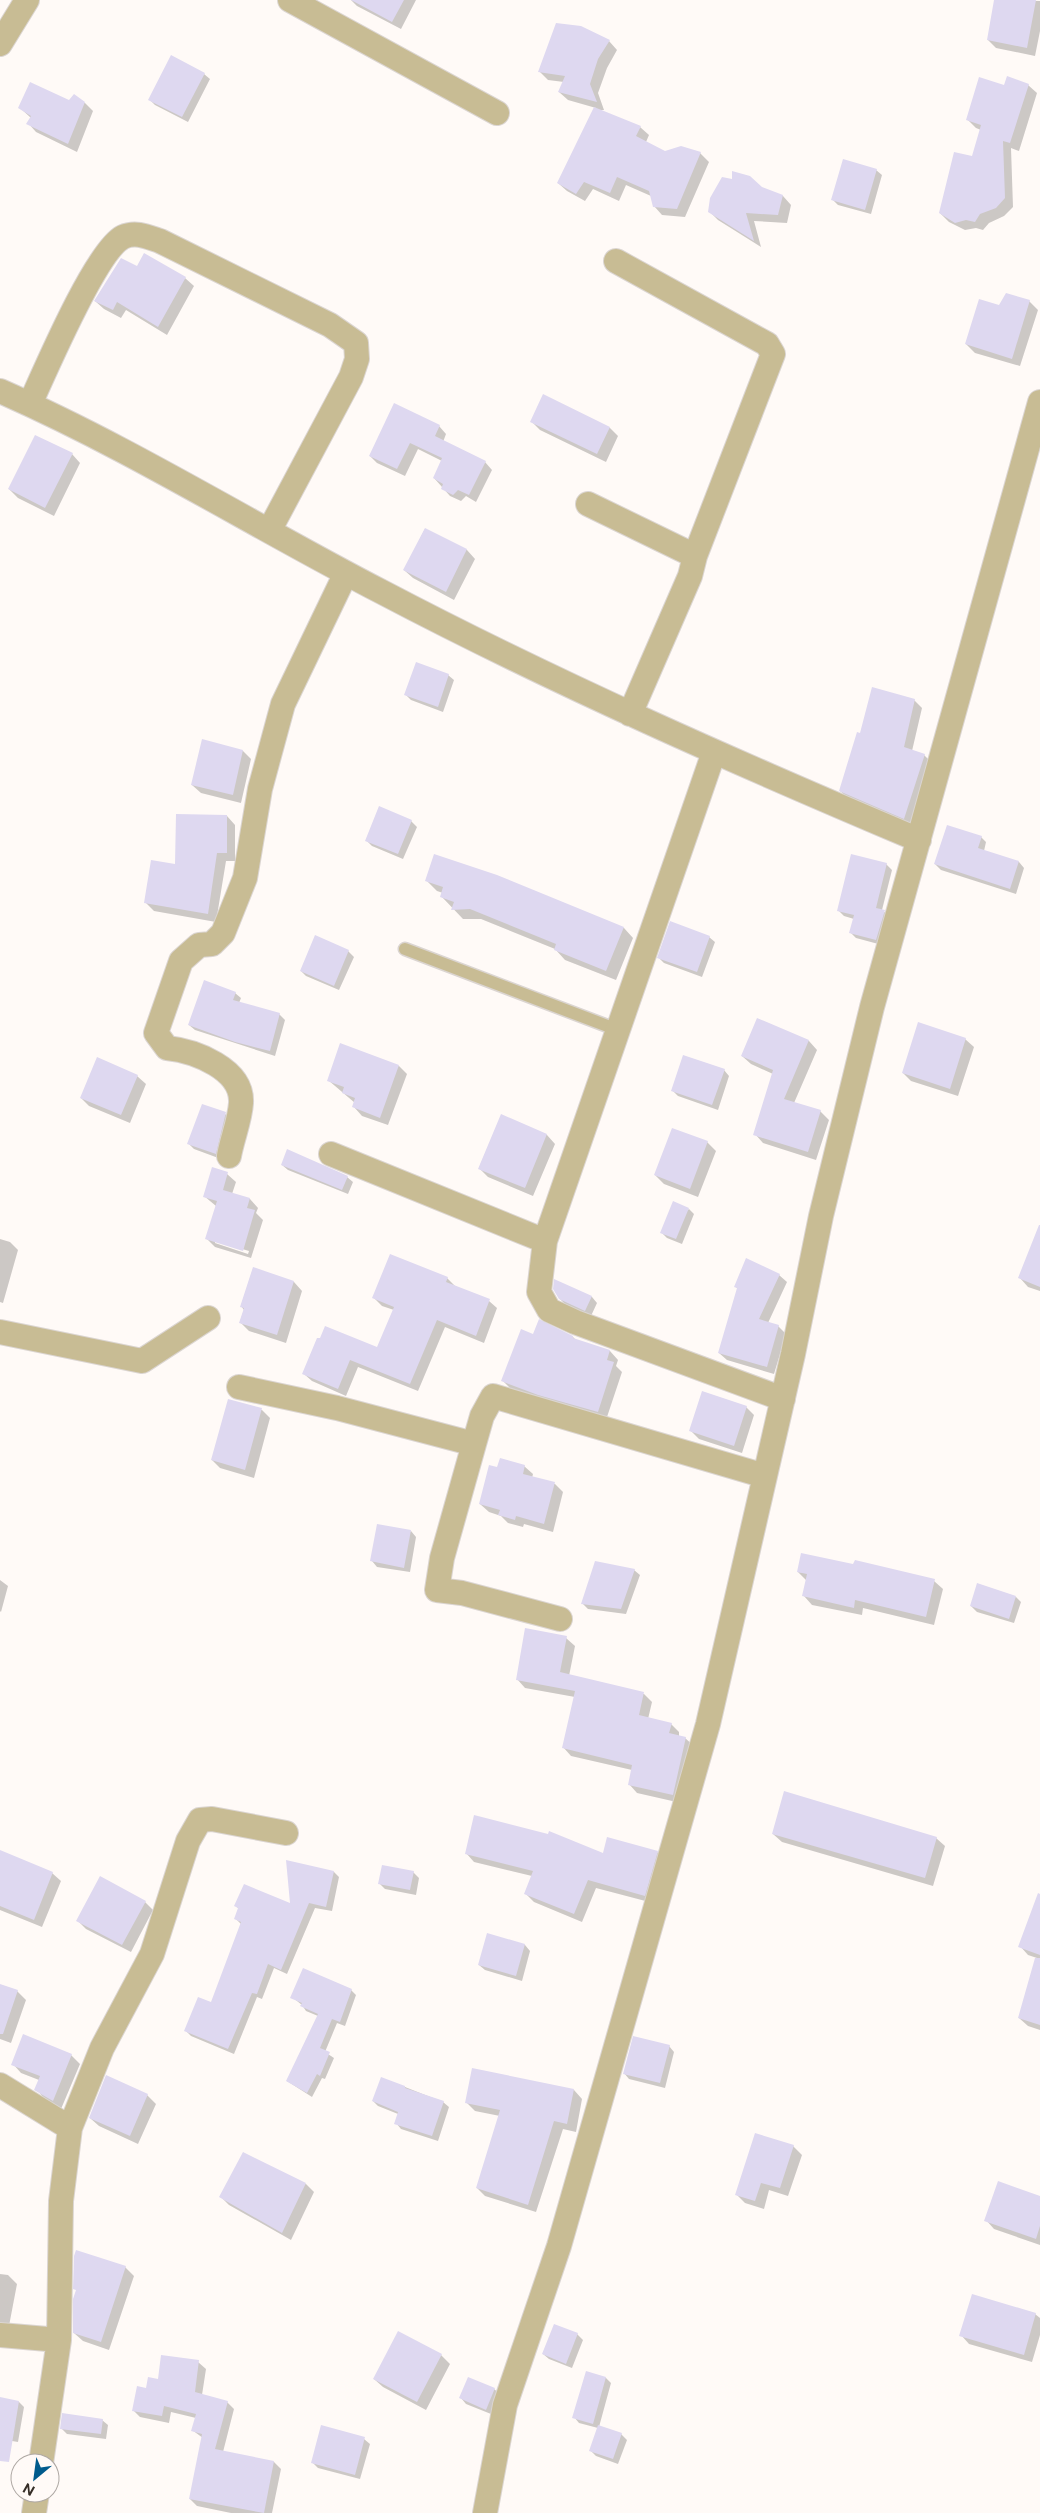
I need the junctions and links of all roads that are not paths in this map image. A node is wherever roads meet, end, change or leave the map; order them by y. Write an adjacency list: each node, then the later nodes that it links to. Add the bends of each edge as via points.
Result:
1 (27, 0): 3 (street)
2 (290, 0): 4 (street)
3 (0, 44)
4 (497, 113)
5 (616, 261): 11 (street, via 767,344 773,354)
6 (0, 391): 8 (street)
7 (1040, 402): 15 (street)
8 (30, 404): 10 (street, via 120,448); 10 (street, via 81,296 112,248 122,238 134,233 160,241 330,326 356,343 357,359 351,377)
9 (588, 504): 11 (street)
10 (269, 530): 12 (street)
11 (695, 556): 13 (street, via 690,576)
12 (346, 573): 13 (street, via 580,692); 19 (street, via 283,704 260,789 244,878 223,933 212,944 199,946 181,961 156,1033 168,1048 193,1052 218,1064 235,1083 241,1102)
13 (630, 714): 14 (street)
14 (714, 752): 15 (street); 17 (street)
15 (918, 840): 24 (street, via 872,1007 821,1216)
16 (406, 949): 17 (lane)
17 (618, 1030): 20 (street)
18 (331, 1154): 20 (street)
19 (228, 1156)
20 (545, 1241): 24 (street, via 539,1292 549,1310)
21 (208, 1318): 22 (street, via 142,1361)
22 (0, 1332)
23 (240, 1387): 25 (street, via 337,1408)
24 (783, 1399): 26 (street)
25 (474, 1444): 26 (street, via 482,1416 493,1396); 27 (street, via 442,1558 437,1590)
26 (765, 1476): 34 (street, via 708,1724 559,2246 505,2405)
27 (560, 1619)
28 (286, 1833): 30 (street, via 212,1819 200,1820 188,1841 152,1954 102,2048)
29 (0, 2084): 30 (street)
30 (70, 2128): 32 (street, via 61,2201)
31 (0, 2335): 32 (street)
32 (60, 2340): 33 (street)
33 (43, 2453)
34 (485, 2513)

